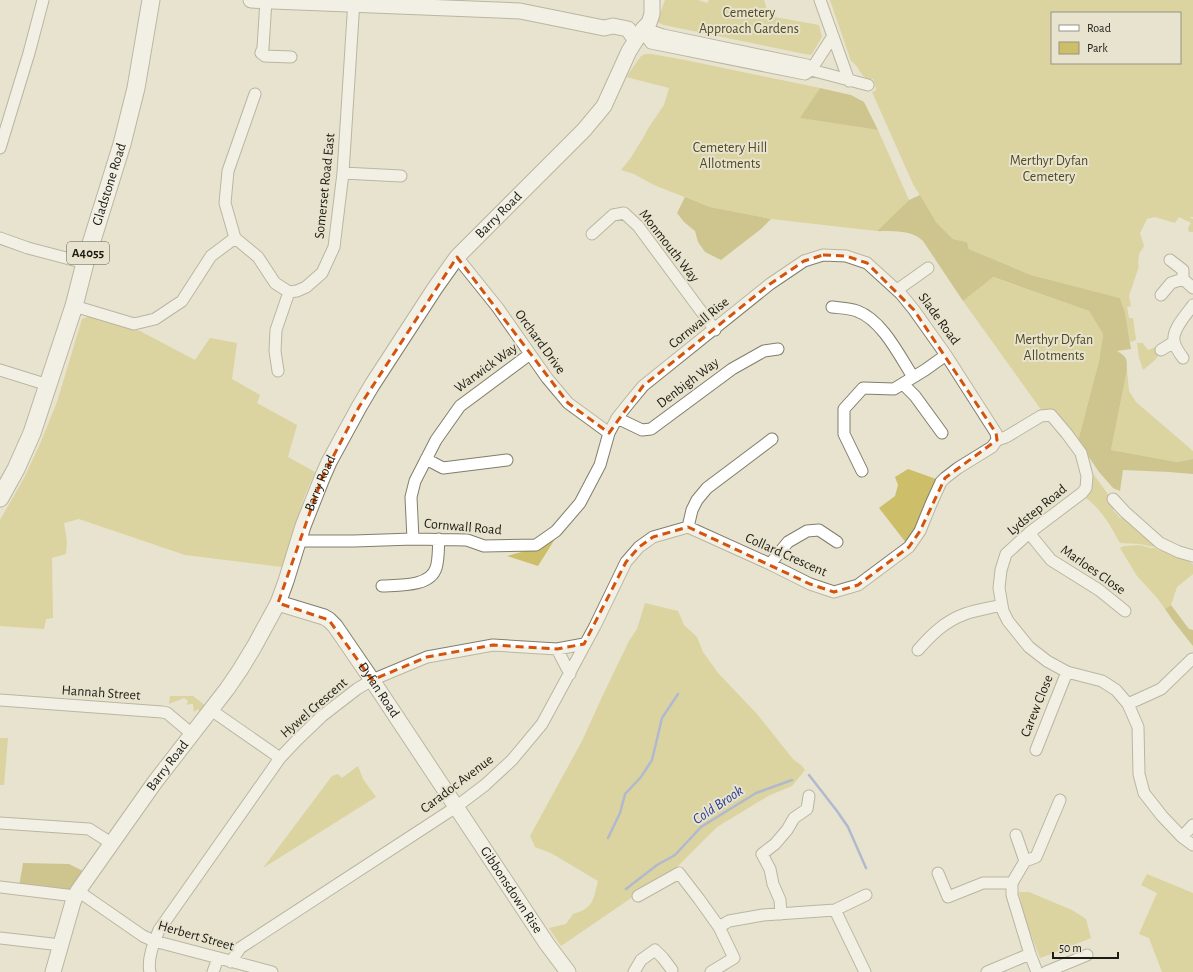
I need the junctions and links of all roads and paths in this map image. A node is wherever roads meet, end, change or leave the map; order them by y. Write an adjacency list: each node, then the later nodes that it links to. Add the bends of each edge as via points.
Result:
1 (43, 0): 15 (street)
2 (151, 0): 24 (main road, Gladstone Road / A4055, via 136,88)
3 (251, 0): 4 (street)
4 (266, 0): 7 (street); 10 (street, via 261,53 265,56)
5 (820, 0): 9 (street)
6 (652, 1): 8 (street, Barry Road, via 651,19)
7 (354, 2): 8 (street, via 520,11 604,28 613,26); 16 (street, Somerset Road East)
8 (640, 34): 11 (street, via 654,32 807,65); 22 (street, Barry Road, via 629,51 600,112)
9 (833, 36): 11 (street); 12 (street)
10 (291, 57)
11 (811, 70): 12 (street)
12 (849, 80): 13 (street)
13 (868, 86)
14 (255, 94): 20 (street, via 228,171 224,203)
15 (0, 148)
16 (343, 173): 17 (street); 29 (street, Somerset Road East, via 334,247 322,273 306,287)
17 (401, 176)
18 (592, 234): 34 (street, Monmouth Way, via 613,215 624,213 638,226)
19 (0, 238): 24 (street)
20 (235, 238): 29 (street, via 258,257 275,283); 32 (street, via 211,256 182,301 155,319 134,324)
21 (824, 255): 28 (street, Slade Road, via 846,256 867,263); 34 (street, Cornwall Rise, via 804,261 776,280)
22 (457, 257): 38 (street, Orchard Drive); 61 (street, Barry Road, via 359,407 322,478)
23 (1170, 260): 26 (street, via 1183,270)
24 (86, 263): 32 (main road, Gladstone Road / A4055)
25 (928, 268): 28 (street)
26 (1183, 279): 27 (street); 30 (street, via 1171,283)
27 (1193, 288)
28 (897, 290): 39 (street, Slade Road)
29 (289, 292): 42 (street, via 276,330 275,351)
30 (1161, 295)
31 (1193, 305): 35 (street, via 1181,321)
32 (74, 306): 45 (main road, Gladstone Road / A4055)
33 (832, 307): 43 (street, via 856,311 873,320)
34 (715, 330): 47 (street, Cornwall Rise, via 643,386)
35 (1174, 342): 37 (street); 40 (street)
36 (778, 349): 47 (street, Denbigh Way, via 764,351 732,369 652,429 642,430)
37 (1161, 350)
38 (530, 354): 48 (street, Orchard Drive, via 568,403); 52 (street, Warwick Way, via 460,406)
39 (946, 355): 43 (street); 51 (street, Slade Road, via 996,432)
40 (1183, 358)
41 (0, 370): 45 (street)
42 (278, 371)
43 (913, 377): 44 (street)
44 (903, 384): 49 (street); 54 (street, via 894,389 863,388 844,409 844,434)
45 (48, 385): 55 (main road, Gladstone Road / A4055, via 24,453)
46 (1041, 416): 51 (street, Collard Crescent, via 1006,438); 58 (street, Lydstep Road, via 1051,415 1081,453 1087,476 1086,488)
47 (617, 418): 48 (street, Cornwall Rise)
48 (609, 433): 60 (street, Cornwall Road, via 600,466 580,504 556,531 536,545 484,546 467,540)
49 (942, 433)
50 (772, 439): 57 (street, via 707,488 692,510)
51 (997, 440): 64 (street, Collard Crescent, via 992,447 941,482 920,531 909,547 858,585 834,592 810,584)
52 (426, 459): 53 (street, via 443,468); 59 (street, Warwick Way, via 415,481 411,497)
53 (507, 460)
54 (862, 471)
55 (0, 498)
56 (1114, 499): 63 (street, via 1160,543)
57 (688, 527): 64 (street, Collard Crescent); 69 (street, Caradoc Avenue, via 653,537 639,547 626,562)
58 (1029, 533): 67 (street, Lydstep Road, via 1006,554 999,588); 68 (street, Marloes Close, via 1051,560 1099,590)
59 (413, 539): 60 (street, Cornwall Road); 61 (street, Cornwall Road)
60 (439, 539): 65 (street, via 434,574 423,582)
61 (299, 541): 66 (street, Barry Road)
62 (837, 542): 64 (street, via 820,530 807,531 788,542)
63 (1193, 556)
64 (770, 564)
65 (382, 586)
66 (278, 603): 75 (street, Dyfan Road, via 330,620); 78 (street, Barry Road, via 254,648)
67 (1002, 605): 71 (street, via 964,614 942,625); 73 (street, Lydstep Road, via 1008,621 1029,646 1047,661)
68 (1125, 611)
69 (584, 644): 70 (street, Hywel Crescent); 74 (street, Caradoc Avenue)
70 (557, 649): 74 (street); 75 (street, Hywel Crescent, via 493,645 427,657)
71 (918, 650)
72 (1192, 659): 77 (street, via 1161,689)
73 (1067, 672): 77 (street, Lydstep Road, via 1102,681 1116,690); 80 (street, Carew Close)
74 (570, 674): 84 (street, Caradoc Avenue, via 542,724 512,760)
75 (372, 680): 81 (street, Hywel Crescent, via 322,716); 84 (street, Dyfan Road)
76 (0, 700): 79 (street, Hannah Street, via 162,712 167,713)
77 (1128, 704): 88 (street, Lydstep Road, via 1138,727 1139,774 1144,792)
78 (211, 710): 79 (street, Barry Road); 81 (street)
79 (192, 734): 89 (street, Barry Road)
80 (1036, 750)
81 (280, 758): 102 (street, Hywel Crescent, via 159,930)
82 (809, 796): 99 (street, via 807,809 794,818 775,844 762,854 780,900)
83 (1060, 800): 91 (street, via 1036,857)
84 (456, 807): 107 (street, Caradoc Avenue, via 240,948); 114 (street, Gibbonsdown Rise)
85 (0, 823): 89 (street, via 89,829)
86 (1193, 825): 88 (street)
87 (1016, 835): 91 (street)
88 (1182, 837): 90 (street, Lydstep Road)
89 (111, 843): 95 (street, Barry Road)
90 (1193, 845)
91 (1025, 861): 93 (street)
92 (938, 873): 93 (street, via 948,897 982,883)
93 (1012, 883): 104 (street, via 1012,895)
94 (0, 887): 95 (street)
95 (77, 893): 102 (street, Herbert Street, via 142,936); 103 (street, Barry Road)
96 (866, 895): 98 (street)
97 (638, 896): 100 (street, via 679,873)
98 (835, 910): 99 (street); 109 (street)
99 (781, 914): 100 (street, via 729,921)
100 (719, 927): 116 (street, via 734,958)
101 (0, 938): 103 (street)
102 (154, 941): 106 (street, Herbert Street); 111 (street, Hywel Crescent)
103 (61, 945): 110 (street, Barry Road)
104 (1030, 954): 117 (street); 118 (street)
105 (1088, 955): 119 (street)
106 (218, 958): 107 (street, Herbert Street); 112 (street)
107 (231, 962): 113 (street, Herbert Street)
108 (672, 970): 115 (street, via 655,950 642,960)
109 (862, 971)
110 (53, 972)
111 (150, 972)
112 (213, 972)
113 (272, 972)
114 (568, 972)
115 (634, 972)
116 (711, 972)
117 (987, 972)
118 (1037, 972)
119 (1046, 972)

